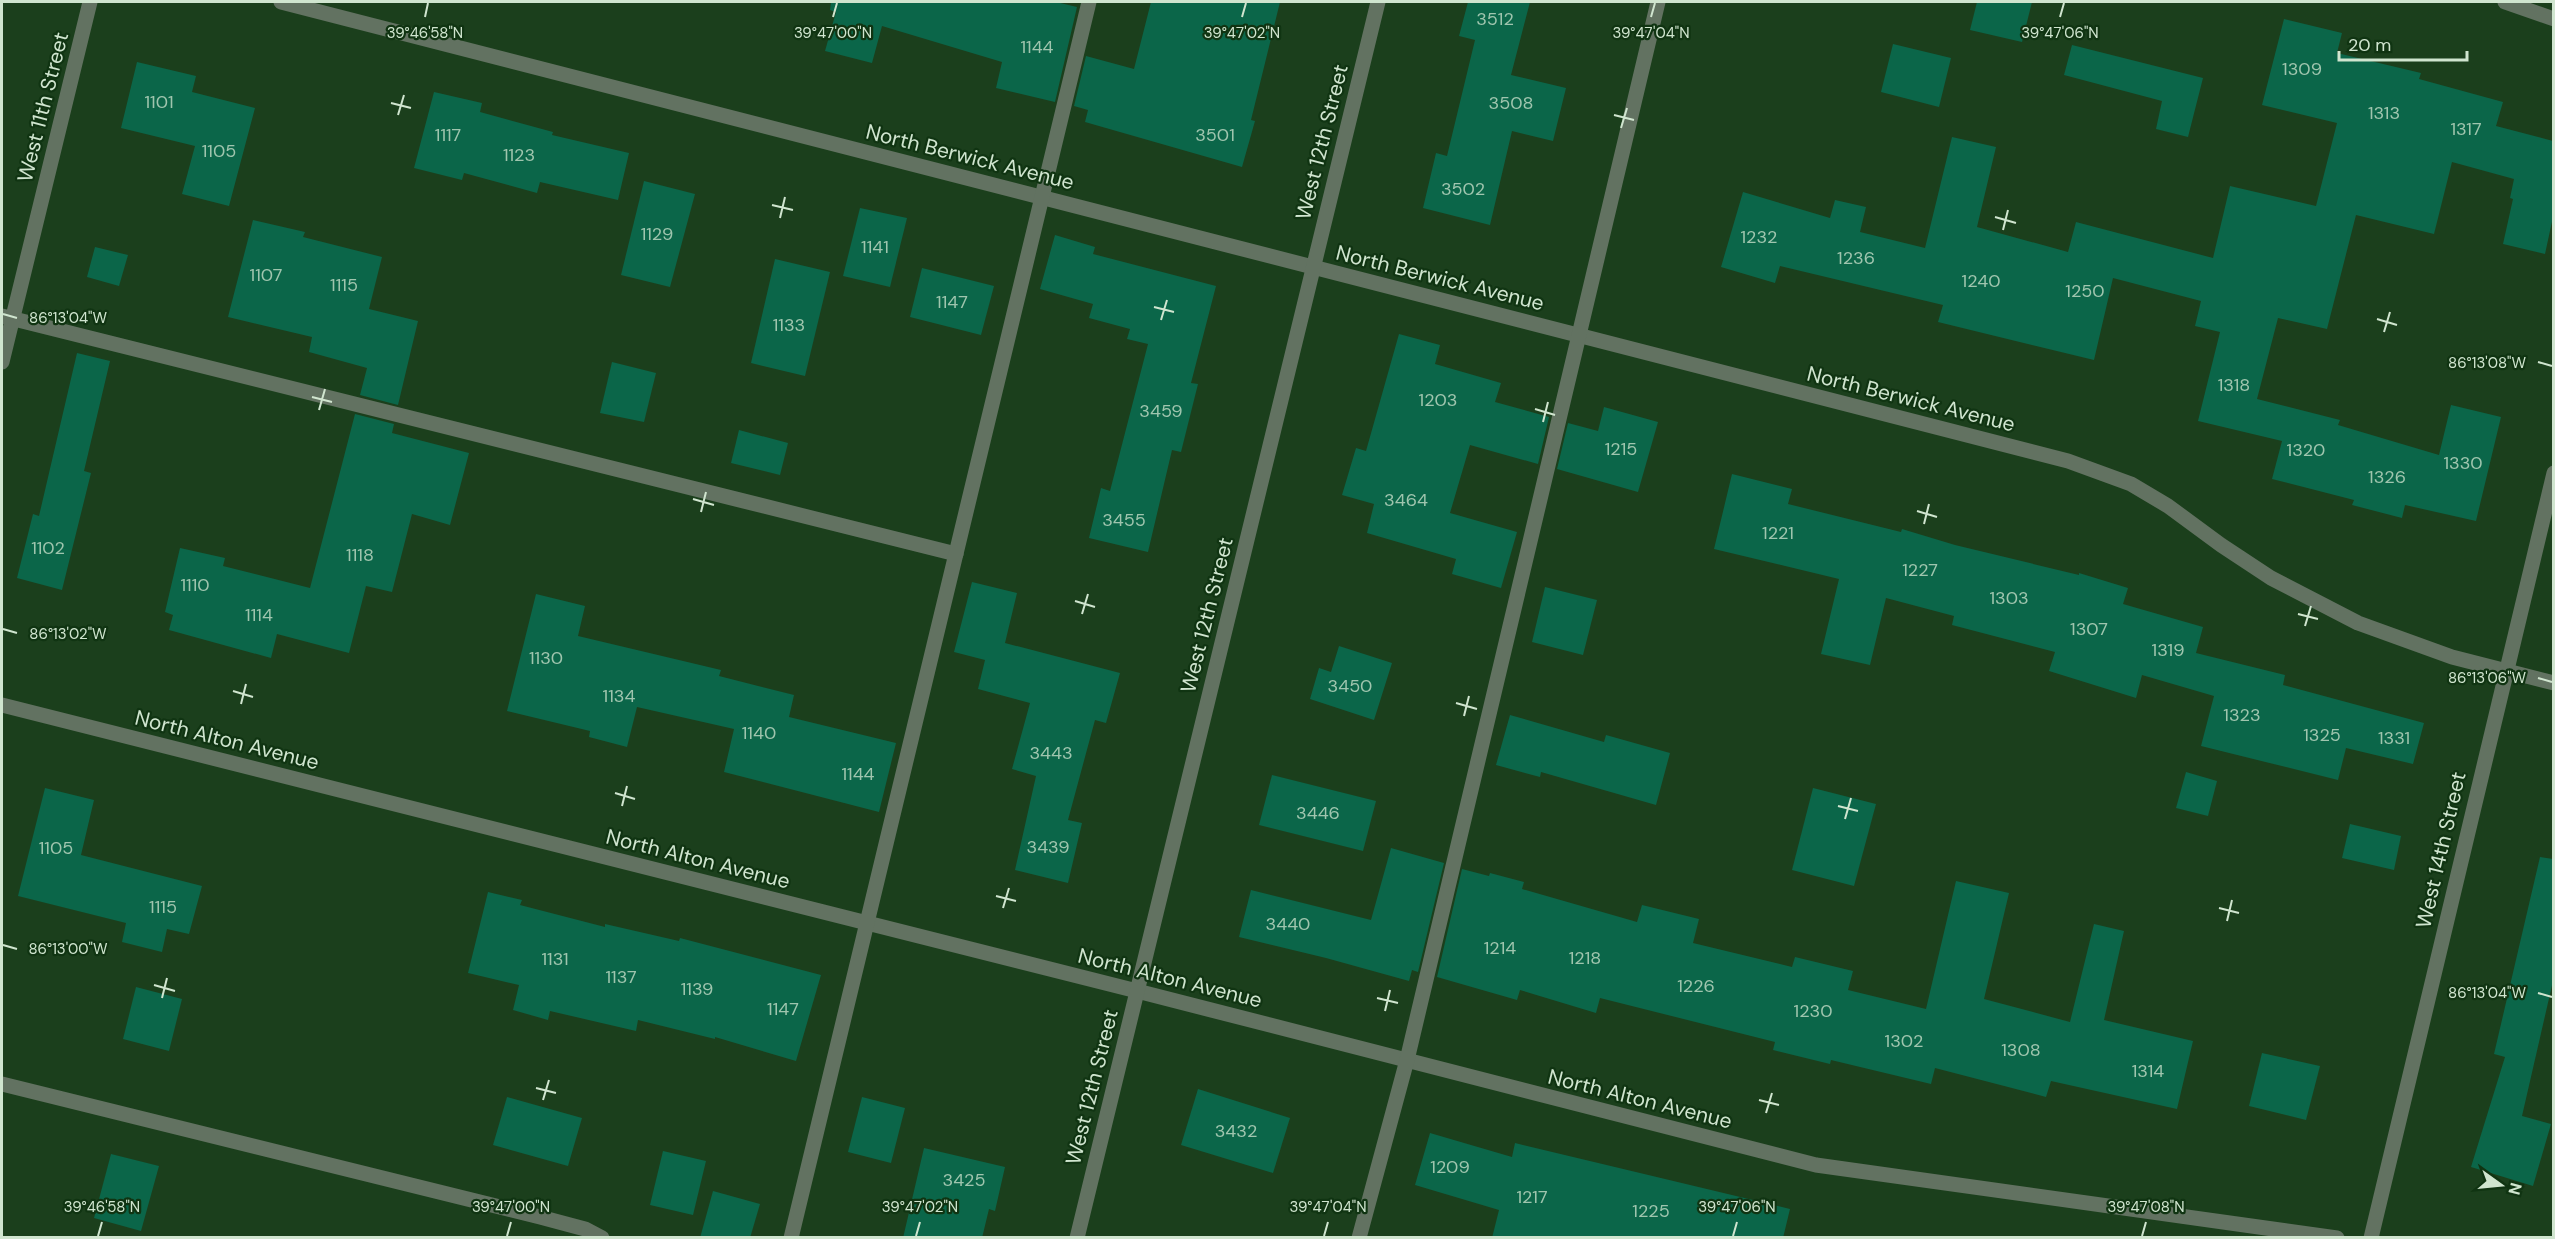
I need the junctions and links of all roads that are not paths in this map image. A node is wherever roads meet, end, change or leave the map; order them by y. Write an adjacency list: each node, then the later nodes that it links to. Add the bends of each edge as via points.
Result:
1 (90, 2): 10 (street, West 11th Street)
2 (281, 2): 8 (street, North Berwick Avenue)
3 (1089, 2): 8 (street)
4 (1378, 2): 9 (street, West 12th Street)
5 (1658, 2): 11 (street)
6 (2505, 2): 7 (street)
7 (2553, 20)
8 (1041, 197): 9 (street, North Berwick Avenue); 14 (street)
9 (1314, 267): 11 (street, North Berwick Avenue); 19 (street, West 12th Street)
10 (7, 317): 12 (street, West 11th Street); 14 (street)
11 (1579, 336): 15 (street, North Berwick Avenue, via 2092,468 2131,484 2271,578 2340,615 2416,645); 20 (street)
12 (2, 362)
13 (2553, 473): 15 (street, West 14th Street)
14 (956, 554): 18 (street)
15 (2505, 670): 16 (street, North Berwick Avenue); 27 (street, West 14th Street)
16 (2553, 683)
17 (2, 705): 18 (street, North Alton Avenue)
18 (867, 923): 19 (street, North Alton Avenue); 23 (street)
19 (1137, 991): 20 (street, North Alton Avenue); 24 (street, West 12th Street)
20 (1407, 1060): 25 (street); 26 (street, North Alton Avenue, via 1816,1165)
21 (2, 1084): 22 (street, via 540,1217 585,1229)
22 (602, 1238)
23 (791, 1238)
24 (1077, 1238)
25 (1359, 1238)
26 (2337, 1238)
27 (2371, 1238)

